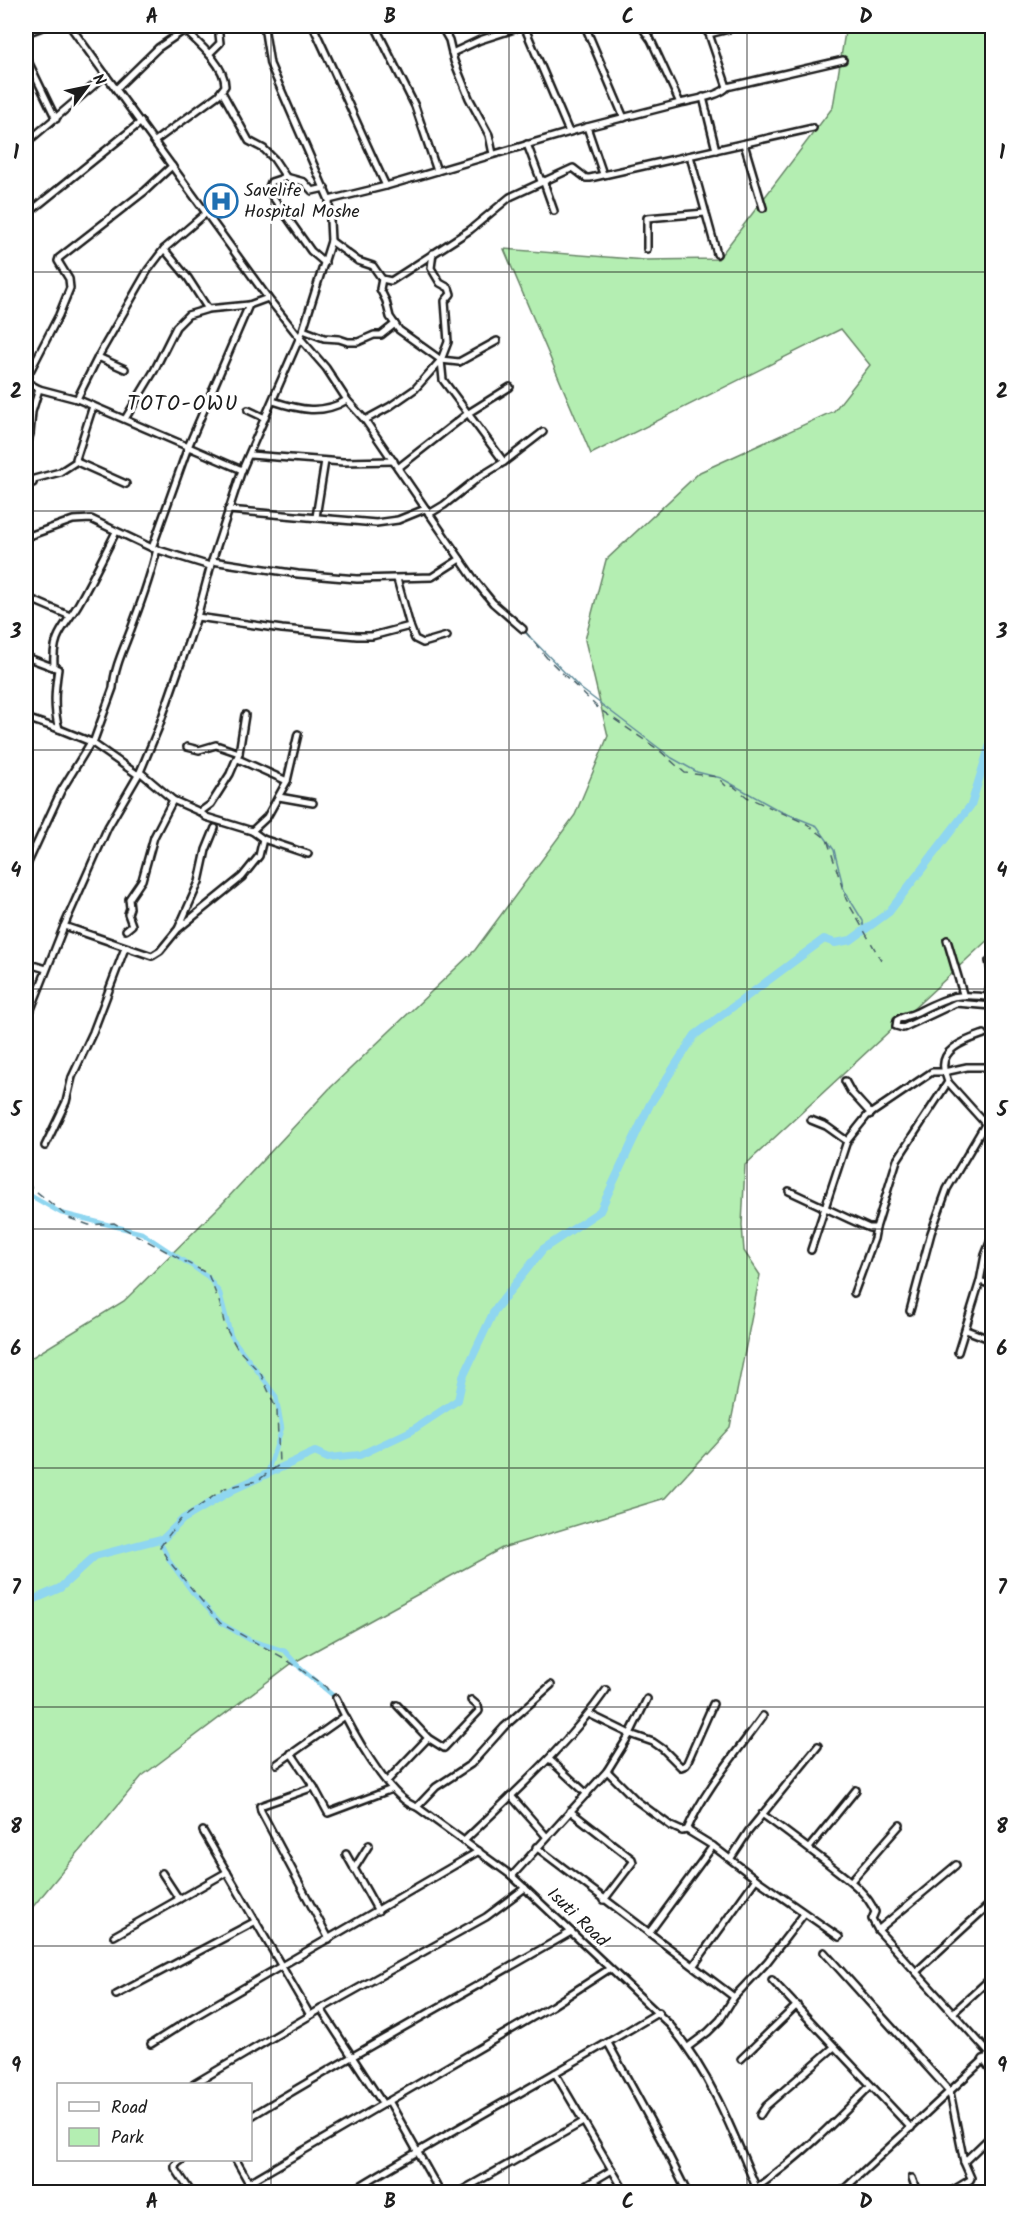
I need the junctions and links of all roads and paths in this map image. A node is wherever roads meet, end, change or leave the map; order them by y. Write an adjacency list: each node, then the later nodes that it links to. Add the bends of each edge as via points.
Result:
1 (45, 26): 14 (street)
2 (70, 26): 20 (street)
3 (218, 26): 17 (street, via 220,43)
4 (264, 26): 45 (street, via 270,64)
5 (313, 26): 44 (street)
6 (375, 26): 40 (street, via 415,106)
7 (441, 26): 16 (street, via 450,40)
8 (524, 26): 16 (street); 31 (street)
9 (585, 26): 26 (street)
10 (641, 26): 25 (street)
11 (702, 26): 15 (street)
12 (741, 26): 15 (street)
13 (181, 28): 17 (street); 22 (street)
14 (26, 33)
15 (709, 34): 21 (street)
16 (452, 53): 37 (street, via 489,135)
17 (209, 54): 23 (street, via 224,76)
18 (26, 57): 27 (street)
19 (843, 60): 21 (street)
20 (106, 75): 22 (street); 27 (street)
21 (727, 87): 24 (street)
22 (117, 88): 28 (street)
23 (222, 92): 32 (street); 42 (street, via 249,141 264,149)
24 (703, 97): 25 (street); 36 (street)
25 (680, 103): 26 (street)
26 (624, 118): 29 (street)
27 (56, 119): 33 (street)
28 (141, 122): 32 (street); 51 (street)
29 (587, 127): 31 (street); 41 (street)
30 (813, 128): 35 (street)
31 (569, 132): 34 (street)
32 (155, 141): 39 (street)
33 (26, 143)
34 (527, 144): 37 (street); 43 (street)
35 (744, 144): 36 (street); 47 (street)
36 (716, 150): 38 (street)
37 (493, 154): 40 (street)
38 (690, 156): 41 (street); 50 (street)
39 (172, 166): 49 (street); 71 (street, via 59,258 70,288)
40 (437, 171): 44 (street)
41 (603, 174): 43 (street, via 586,178 573,168)
42 (286, 177): 45 (street, via 304,182 312,191); 58 (street, via 271,182 268,190 311,251)
43 (542, 181): 48 (street); 55 (street, via 510,197 470,230)
44 (387, 186): 46 (street)
45 (325, 188): 46 (street)
46 (329, 200): 52 (street)
47 (763, 208)
48 (554, 211)
49 (206, 213): 53 (street); 61 (street)
50 (705, 213): 54 (street, via 647,218); 56 (street)
51 (26, 215)
52 (331, 241): 58 (street); 60 (street, via 358,261 373,266)
53 (164, 249): 63 (street); 68 (street)
54 (648, 249)
55 (433, 252): 57 (street); 59 (street)
56 (717, 254)
57 (421, 262): 59 (street); 60 (street, via 391,281)
58 (325, 263): 65 (street)
59 (431, 268): 69 (street, via 451,294 445,301 448,342)
60 (382, 279): 64 (street, via 380,288)
61 (268, 298): 62 (street); 66 (street)
62 (249, 305): 63 (street); 84 (street)
63 (208, 309): 81 (street, via 188,315 176,327)
64 (395, 324): 65 (street, via 381,335 358,342 324,338); 69 (street, via 404,335)
65 (303, 330): 66 (street)
66 (299, 337): 75 (street); 76 (street)
67 (496, 341): 69 (street, via 459,362)
68 (98, 357): 70 (street); 74 (street)
69 (441, 360): 79 (street, via 443,380); 82 (street, via 415,389)
70 (125, 369)
71 (26, 380): 73 (street)
72 (510, 387): 79 (street)
73 (39, 389): 74 (street); 85 (street)
74 (77, 399): 77 (street)
75 (347, 400): 76 (street, via 317,411); 82 (street)
76 (273, 401): 80 (street)
77 (93, 406): 81 (street); 87 (street)
78 (248, 411): 80 (street)
79 (467, 414): 90 (street); 91 (street)
80 (265, 418): 86 (street)
81 (125, 419): 84 (street)
82 (365, 420): 89 (street)
83 (543, 432): 90 (street)
84 (188, 447): 92 (street); 100 (street)
85 (26, 448)
86 (250, 455): 88 (street); 92 (street)
87 (77, 461): 93 (street, via 60,472 34,479); 94 (street)
88 (325, 461): 89 (street); 97 (street)
89 (393, 461): 91 (street)
90 (504, 462): 96 (street, via 444,505)
91 (398, 468): 96 (street)
92 (242, 470): 95 (street)
93 (33, 483)
94 (126, 484)
95 (228, 510): 97 (street); 102 (street)
96 (427, 512): 97 (street, via 376,523); 101 (street)
97 (316, 517)
98 (116, 532): 99 (street, via 91,519 81,519); 100 (street); 105 (street)
99 (26, 537)
100 (154, 548): 102 (street); 116 (street, via 149,582)
101 (460, 559): 103 (street, via 432,577); 108 (street, via 493,603)
102 (211, 563): 103 (street, via 298,574); 106 (street)
103 (397, 579): 107 (street)
104 (26, 597): 105 (street)
105 (70, 616): 111 (street, via 60,629)
106 (197, 617): 107 (street, via 357,636); 119 (street)
107 (410, 626): 109 (street, via 415,639 423,643)
108 (523, 629)
109 (447, 636)
110 (26, 657): 111 (street)
111 (54, 667): 114 (street, via 58,669 55,696)
112 (245, 715): 118 (street)
113 (26, 718): 114 (street)
114 (59, 729): 116 (street)
115 (298, 734): 120 (street)
116 (92, 743): 119 (street); 129 (street, via 61,791)
117 (187, 747): 118 (street, via 199,750 216,745)
118 (239, 756): 120 (street); 124 (street, via 211,804)
119 (139, 774): 122 (street); 130 (street, via 108,827)
120 (286, 781): 121 (street)
121 (279, 796): 123 (street); 126 (street, via 267,817)
122 (174, 800): 124 (street); 132 (street, via 154,837 142,880 129,899 132,925)
123 (313, 803)
124 (201, 812): 126 (street)
125 (215, 828): 131 (street, via 199,882)
126 (252, 831): 127 (street)
127 (263, 839): 128 (street); 131 (street, via 259,856 242,877)
128 (308, 854)
129 (26, 867)
130 (64, 926): 134 (street); 137 (street)
131 (178, 929): 134 (street, via 152,956)
132 (126, 930)
133 (947, 940): 138 (street)
134 (125, 948): 153 (street)
135 (989, 961): 139 (street)
136 (26, 963): 137 (street)
137 (46, 969): 141 (street)
138 (963, 994): 139 (street); 140 (street, via 902,1017 896,1026 903,1028 956,1003)
139 (990, 998)
140 (993, 1006)
141 (28, 1009): 142 (street)
142 (26, 1022)
143 (984, 1034): 145 (street, via 951,1049 946,1055)
144 (993, 1066): 145 (street)
145 (944, 1072): 147 (street); 148 (street, via 932,1072)
146 (845, 1081): 148 (street)
147 (948, 1082): 150 (street); 156 (street, via 897,1160)
148 (871, 1114): 152 (street)
149 (811, 1120): 152 (street)
150 (986, 1123): 151 (street); 162 (street, via 943,1198)
151 (993, 1131)
152 (847, 1141): 155 (street)
153 (45, 1146)
154 (789, 1191): 155 (street)
155 (824, 1207): 156 (street); 158 (street)
156 (876, 1228): 161 (street)
157 (993, 1237): 159 (street)
158 (811, 1250)
159 (980, 1281): 160 (street); 163 (street)
160 (993, 1285)
161 (854, 1293)
162 (910, 1311)
163 (966, 1330): 164 (street); 165 (street)
164 (993, 1340)
165 (958, 1352)
166 (551, 1685): 189 (street, via 504,1727 471,1764 436,1787)
167 (606, 1690): 173 (street)
168 (336, 1698): 174 (street, Isuti Road)
169 (647, 1699): 176 (street)
170 (471, 1700): 177 (street, via 479,1711 447,1747)
171 (713, 1704): 176 (street, via 684,1767 653,1742)
172 (397, 1705): 177 (street)
173 (589, 1714): 176 (street); 180 (street)
174 (345, 1716): 179 (street); 183 (street, Isuti Road)
175 (763, 1716): 193 (street)
176 (630, 1734): 182 (street)
177 (428, 1738): 183 (street)
178 (818, 1746): 191 (street)
179 (291, 1753): 181 (street); 184 (street)
180 (549, 1759): 187 (street); 188 (street)
181 (277, 1764)
182 (607, 1771): 187 (street); 193 (street, via 637,1801 663,1820)
183 (387, 1781): 185 (street, Isuti Road)
184 (314, 1787): 185 (street, via 328,1813); 223 (street, via 260,1806)
185 (392, 1789): 189 (street, Isuti Road)
186 (856, 1790): 200 (street)
187 (586, 1794): 190 (street)
188 (511, 1796): 195 (street); 196 (street)
189 (417, 1807): 196 (street, Isuti Road)
190 (570, 1811): 195 (street); 213 (street, via 632,1859)
191 (762, 1814): 200 (street); 203 (street)
192 (900, 1825): 210 (street)
193 (687, 1830): 198 (street)
194 (203, 1831): 206 (street)
195 (546, 1836): 199 (street)
196 (464, 1841): 201 (street, Isuti Road)
197 (369, 1845): 205 (street)
198 (713, 1846): 203 (street); 220 (street)
199 (536, 1847): 208 (street); 213 (street)
200 (809, 1848): 210 (street)
201 (479, 1851): 208 (street, Isuti Road); 215 (street)
202 (346, 1854): 205 (street)
203 (731, 1858): 209 (street)
204 (956, 1865): 218 (street)
205 (354, 1869): 215 (street)
206 (227, 1872): 212 (street); 217 (street)
207 (162, 1873): 212 (street)
208 (512, 1876): 211 (street, Isuti Road)
209 (756, 1879): 216 (street); 225 (street)
210 (851, 1881): 218 (street, via 874,1908 872,1919)
211 (525, 1888): 219 (street, Isuti Road); 234 (street, via 486,1917)
212 (179, 1899): 221 (street)
213 (604, 1899): 220 (street)
214 (990, 1904): 228 (street)
215 (378, 1911): 223 (street)
216 (804, 1914): 222 (street); 232 (street)
217 (256, 1921): 226 (street); 231 (street)
218 (878, 1930): 228 (street)
219 (571, 1932): 227 (street, Isuti Road); 243 (street)
220 (650, 1933): 225 (street)
221 (114, 1936)
222 (839, 1937)
223 (329, 1939): 226 (street)
224 (824, 1952): 250 (street)
225 (694, 1965): 232 (street)
226 (282, 1966): 237 (street); 239 (street)
227 (609, 1969): 235 (street, Isuti Road); 251 (street)
228 (916, 1972): 236 (street)
229 (993, 1977): 236 (street)
230 (772, 1980): 233 (street)
231 (116, 1995)
232 (734, 1997): 240 (street, via 720,2020)
233 (796, 2005): 241 (street); 244 (street)
234 (321, 2009): 237 (street); 243 (street)
235 (659, 2013): 238 (street); 240 (street, Isuti Road)
236 (953, 2013): 242 (street)
237 (310, 2015): 248 (street)
238 (608, 2043): 247 (street); 275 (street)
239 (151, 2044)
240 (688, 2047): 266 (street, Isuti Road, via 721,2105)
241 (833, 2048): 249 (street); 252 (street)
242 (991, 2053): 245 (street)
243 (352, 2055): 251 (street); 253 (street)
244 (741, 2059)
245 (983, 2060): 246 (street); 250 (street)
246 (993, 2072)
247 (555, 2073): 255 (street); 258 (street)
248 (197, 2083)
249 (870, 2086): 256 (street); 266 (street)
250 (950, 2092): 256 (street); 261 (street)
251 (386, 2102): 258 (street); 265 (street)
252 (760, 2115)
253 (252, 2116)
254 (993, 2121): 257 (street, via 989,2126)
255 (584, 2122): 262 (street); 272 (street)
256 (911, 2128): 276 (street)
257 (993, 2133): 261 (street)
258 (416, 2151): 264 (street); 271 (street)
259 (181, 2161): 267 (street, via 175,2168)
260 (237, 2161): 265 (street)
261 (964, 2162): 278 (street, via 970,2180)
262 (612, 2170): 273 (street); 274 (street)
263 (912, 2178): 277 (street)
264 (368, 2182): 269 (street); 270 (street)
265 (248, 2183): 268 (street)
266 (757, 2190)
267 (192, 2193)
268 (254, 2193)
269 (350, 2193)
270 (374, 2193)
271 (440, 2193)
272 (459, 2193)
273 (574, 2193)
274 (625, 2193)
275 (687, 2193)
276 (841, 2193)
277 (917, 2193)
278 (950, 2193)

